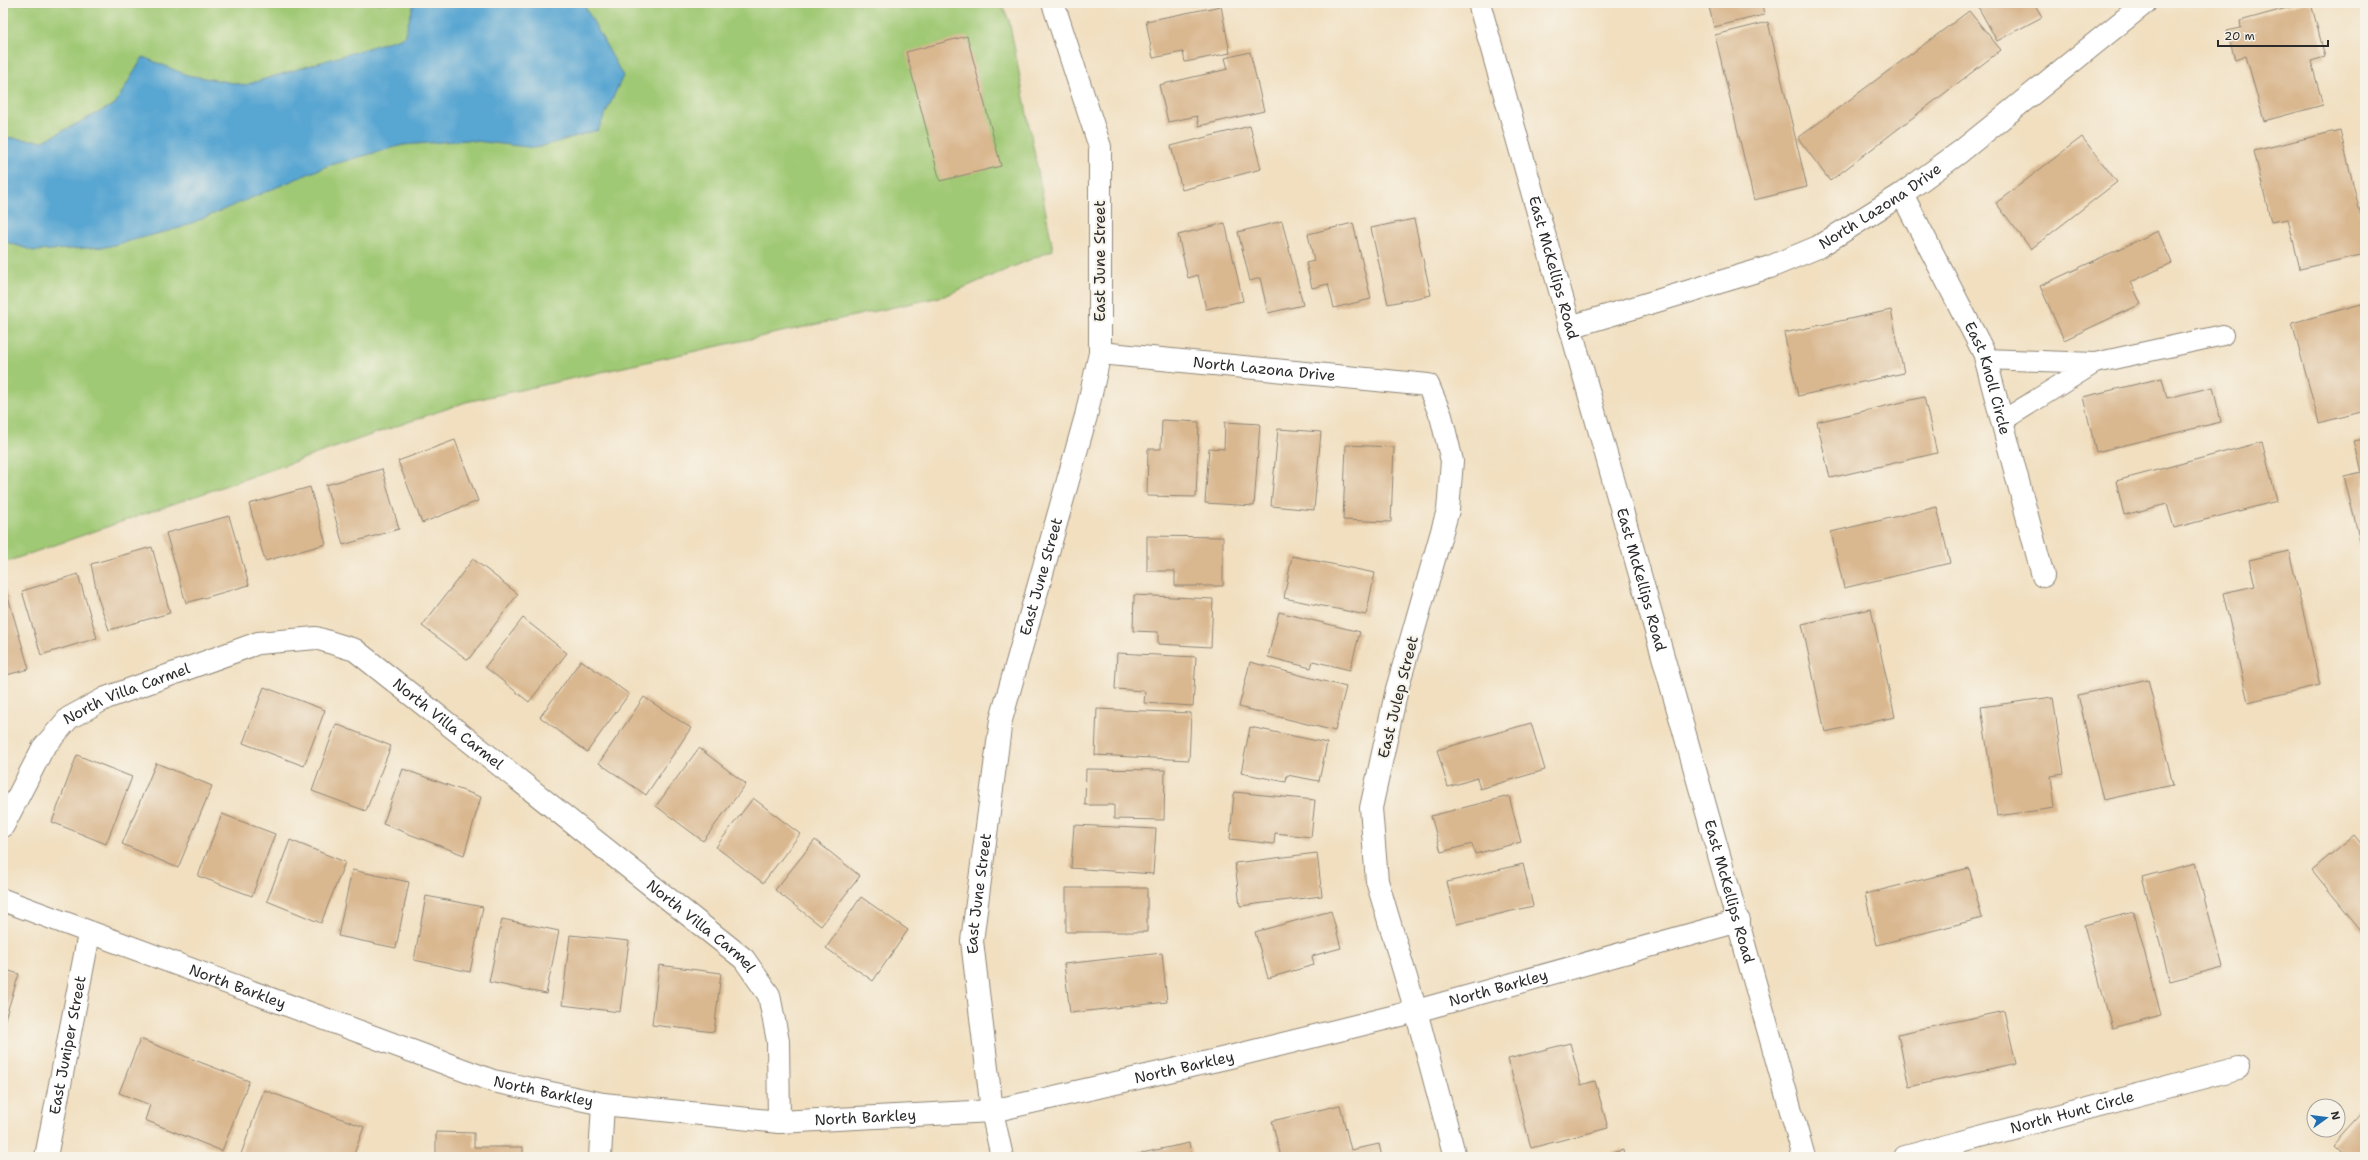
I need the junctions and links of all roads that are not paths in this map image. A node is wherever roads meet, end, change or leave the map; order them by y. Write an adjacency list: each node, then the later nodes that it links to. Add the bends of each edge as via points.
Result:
1 (1053, 3): 7 (street, East June Street, via 1100,147)
2 (1479, 3): 5 (street, East McKellips Road)
3 (2145, 3): 4 (street, North Lazona Drive, via 1960,152)
4 (1902, 194): 5 (street, North Lazona Drive, via 1818,247 1770,267); 8 (street, East Knoll Circle)
5 (1570, 327): 15 (street, East McKellips Road)
6 (2223, 335): 9 (lane)
7 (1100, 353): 10 (street, North Lazona Drive); 20 (street, East June Street, via 1086,416 1001,720 972,941)
8 (1985, 359): 9 (lane); 11 (street, East Knoll Circle)
9 (2095, 363): 11 (lane)
10 (1428, 385): 17 (street, East Julep Street, via 1441,416 1452,461 1448,510 1397,689 1371,808 1377,881)
11 (2002, 421): 12 (street, East Knoll Circle)
12 (2043, 576)
13 (3, 826): 21 (street, North Villa Carmel, via 43,748 69,718 106,698 258,643 316,638 355,650 744,959 770,995 778,1041)
14 (3, 900): 16 (street, North Barkley)
15 (1739, 921): 17 (street, North Barkley); 26 (street, East McKellips Road)
16 (89, 934): 19 (street, North Barkley, via 493,1081); 22 (street, East Juniper Street)
17 (1416, 1010): 20 (street, North Barkley, via 1230,1057); 25 (street, East Julep Street)
18 (2238, 1068): 27 (street, North Hunt Circle)
19 (603, 1104): 21 (street, North Barkley); 23 (street)
20 (992, 1111): 21 (street, North Barkley); 24 (street, East June Street)
21 (779, 1122)
22 (46, 1157)
23 (600, 1157)
24 (1002, 1157)
25 (1455, 1157)
26 (1804, 1157)
27 (1905, 1157)

